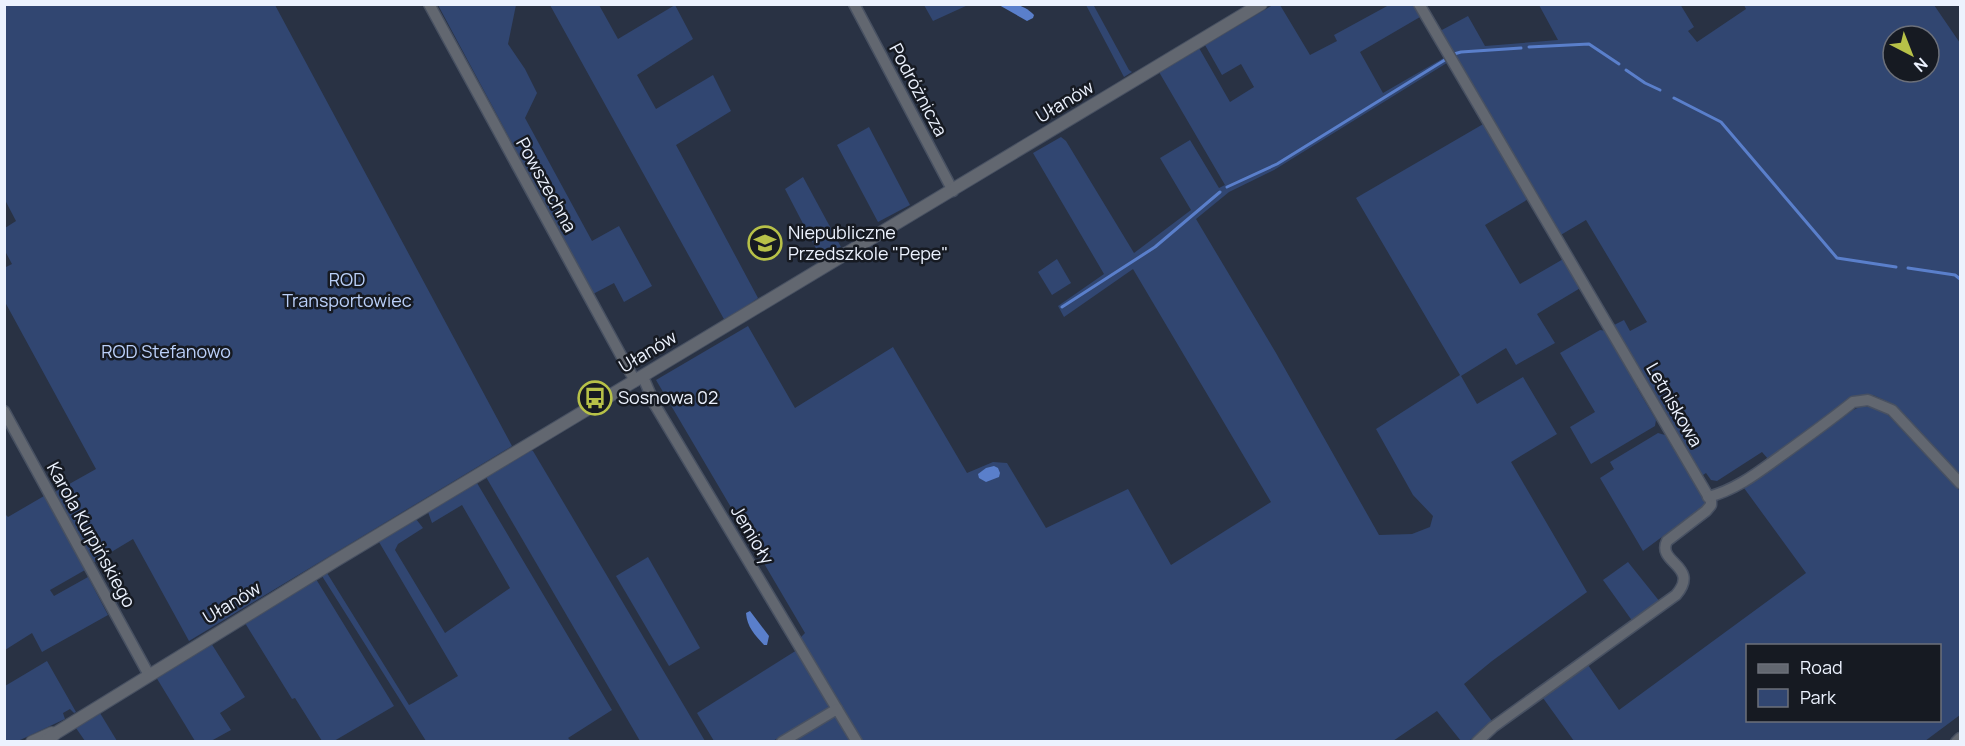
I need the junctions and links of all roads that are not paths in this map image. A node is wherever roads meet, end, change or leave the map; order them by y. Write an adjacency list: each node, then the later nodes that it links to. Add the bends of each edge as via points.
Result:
1 (429, 4): 6 (street, Powszechna)
2 (854, 4): 5 (street, Podróżnicza)
3 (1261, 4): 5 (street, Ułanów)
4 (1419, 4): 9 (street, Letniskowa)
5 (953, 191): 6 (street, Ułanów)
6 (639, 379): 10 (street, Ułanów); 11 (street, Jemioły)
7 (4, 411): 10 (street, Karola Kurpińskiego)
8 (1960, 483): 9 (street, via 1892,410 1860,400 1741,484)
9 (1708, 497): 18 (street, via 1711,506 1706,512 1664,546 1685,580 1676,595)
10 (149, 675): 12 (street, Ułanów)
11 (837, 709): 16 (street); 17 (street, Jemioły)
12 (56, 733): 14 (street, Ułanów); 15 (street, Ułanów)
13 (1960, 738): 19 (street)
14 (32, 741)
15 (45, 741)
16 (782, 741)
17 (857, 741)
18 (1477, 741)
19 (1956, 741)

